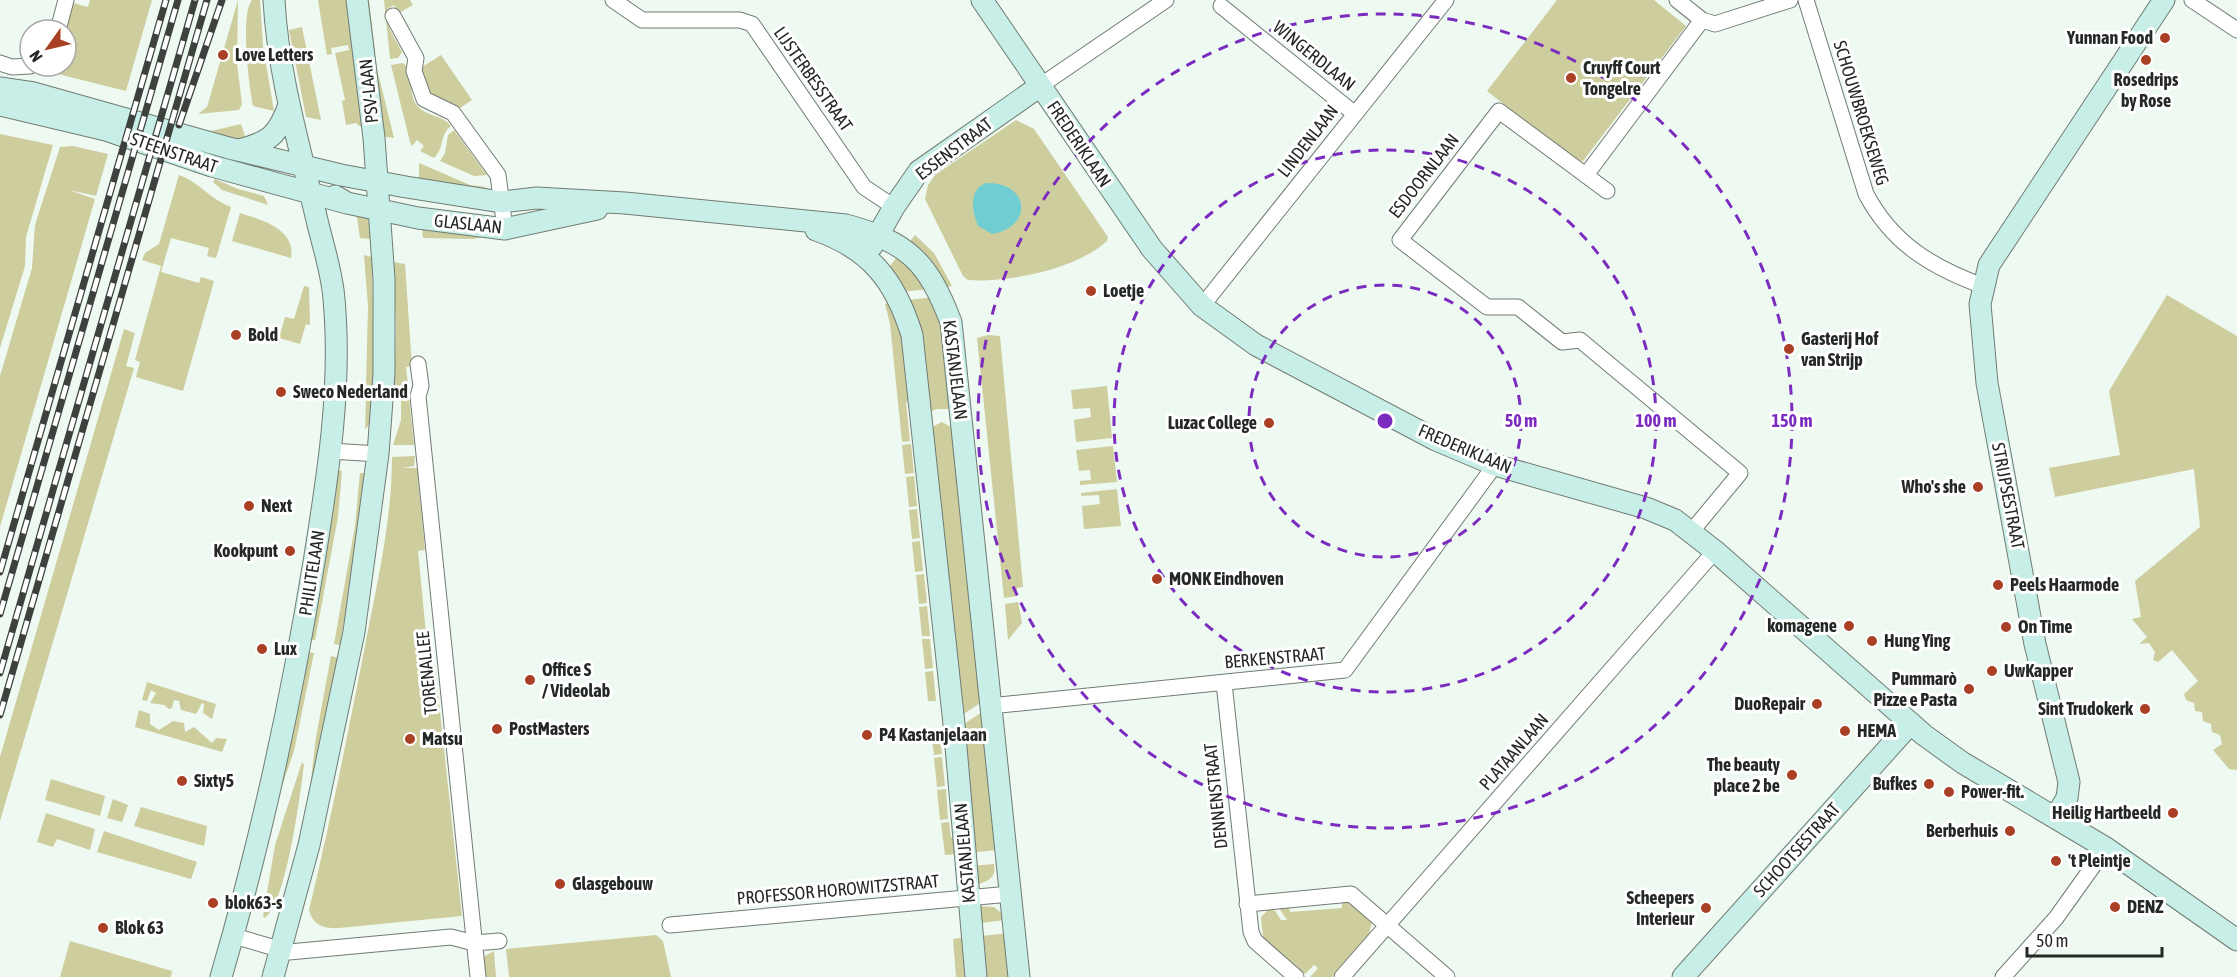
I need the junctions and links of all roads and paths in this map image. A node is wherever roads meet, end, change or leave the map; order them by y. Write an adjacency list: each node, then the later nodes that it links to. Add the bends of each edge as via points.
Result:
1 (66, 0): 15 (street)
2 (274, 0): 23 (street, via 276,38)
3 (357, 0): 29 (street, PSV-LAAN)
4 (613, 0): 35 (street, LIJSTERBESSTRAAT, via 642,20 740,20 752,24 864,187)
5 (982, 0): 20 (street, FREDERIKLAAN)
6 (1166, 0): 20 (street)
7 (1446, 0): 24 (street, LINDENLAAN)
8 (1677, 0): 16 (street)
9 (1790, 0): 16 (street, via 1715,24)
10 (1806, 0): 41 (street, SCHOUWBROEKSEWEG, via 1866,194 1880,220 1911,250)
11 (2164, 0): 41 (street, STRIJPSESTRAAT, via 2020,216 1989,266)
12 (2192, 0): 17 (street)
13 (1220, 2): 24 (street, WINGERDLAAN)
14 (393, 16): 32 (street, via 416,58 414,71 424,99 457,118 498,175)
15 (61, 18)
16 (1702, 20): 27 (street)
17 (2237, 30)
18 (0, 63): 19 (street)
19 (18, 65)
20 (1040, 86): 35 (street, ESSENSTRAAT, via 927,165); 42 (street, FREDERIKLAAN, via 1152,249)
21 (0, 88): 25 (street, STEENSTRAAT, via 34,93)
22 (0, 105): 30 (street, STEENSTRAAT, via 106,130 212,166)
23 (289, 105): 25 (street, via 271,138 261,145); 26 (street)
24 (1355, 114): 42 (street, LINDENLAAN)
25 (239, 150): 26 (street, STEENSTRAAT)
26 (303, 164): 28 (street, GLASLAAN); 30 (street, PHILITELAAN)
27 (1586, 175): 31 (street, ESDOORNLAAN); 47 (street, ESDOORNLAAN, via 1500,111 1400,240 1487,307 1518,307 1562,342 1580,340 1740,473)
28 (341, 176): 29 (street, GLASLAAN); 30 (street, GLASLAAN, via 327,178)
29 (377, 182): 32 (street, GLASLAAN); 33 (street); 36 (street)
30 (314, 189): 33 (street, STEENSTRAAT); 44 (street, PHILITELAAN, via 334,297)
31 (1607, 191)
32 (501, 202): 34 (street, GLASLAAN, via 537,198); 38 (street)
33 (347, 203): 36 (street, GLASLAAN)
34 (625, 203): 37 (street, GLASLAAN); 38 (street, GLASLAAN)
35 (894, 207): 39 (street, ESSENSTRAAT)
36 (379, 210): 38 (street, GLASLAAN); 45 (street, via 384,310)
37 (790, 221): 39 (street, KASTANJELAAN, via 846,225); 40 (street, KASTANJELAAN, via 842,239)
38 (505, 230)
39 (879, 234): 40 (street, ESSENSTRAAT); 50 (street, KASTANJELAAN, via 922,265 940,293 951,322)
40 (866, 257): 55 (street, KASTANJELAAN, via 898,297 912,335)
41 (1983, 286): 52 (street, STRIJPSESTRAAT, via 1980,304 1987,383 2035,644 2069,782 2067,798)
42 (1202, 306): 46 (street, FREDERIKLAAN, via 1256,345 1436,440)
43 (418, 364): 62 (street, TORENALLEE, via 418,396)
44 (332, 451): 45 (street); 59 (street, PHILITELAAN, via 302,633 260,838)
45 (378, 454): 63 (street, via 354,632 309,845)
46 (1495, 465): 47 (street, FREDERIKLAAN, via 1646,508 1675,520); 49 (street, BERKENSTRAAT, via 1347,668)
47 (1691, 532): 48 (street, FREDERIKLAAN)
48 (1714, 552): 51 (street, FREDERIKLAAN); 58 (street, PLATAANLAAN)
49 (1227, 683): 50 (street, BERKENSTRAAT); 56 (street, DENNENSTRAAT)
50 (990, 706): 54 (street, KASTANJELAAN)
51 (1911, 723): 52 (street, FREDERIKLAAN, via 1963,763); 72 (street, SCHOOTSESTRAAT)
52 (2055, 818): 53 (street)
53 (2106, 848): 60 (street); 73 (street, via 2056,918)
54 (1010, 894): 55 (street, PROFESSOR HOROWITZSTRAAT); 68 (street, KASTANJELAAN)
55 (969, 898): 57 (street, PROFESSOR HOROWITZSTRAAT); 67 (street, KASTANJELAAN)
56 (1247, 904): 58 (street, via 1351,894); 69 (street, DENNENSTRAAT, via 1253,938)
57 (670, 925)
58 (1388, 926): 70 (street, PLATAANLAAN); 71 (street)
59 (234, 936): 63 (street); 64 (street, PHILITELAAN)
60 (2237, 940)
61 (499, 941): 62 (street)
62 (474, 943): 63 (street, via 451,937); 66 (street, TORENALLEE)
63 (280, 951): 65 (street)
64 (221, 977)
65 (273, 977)
66 (478, 977)
67 (976, 977)
68 (1019, 977)
69 (1296, 977)
70 (1342, 977)
71 (1447, 977)
72 (1683, 977)
73 (2004, 977)

